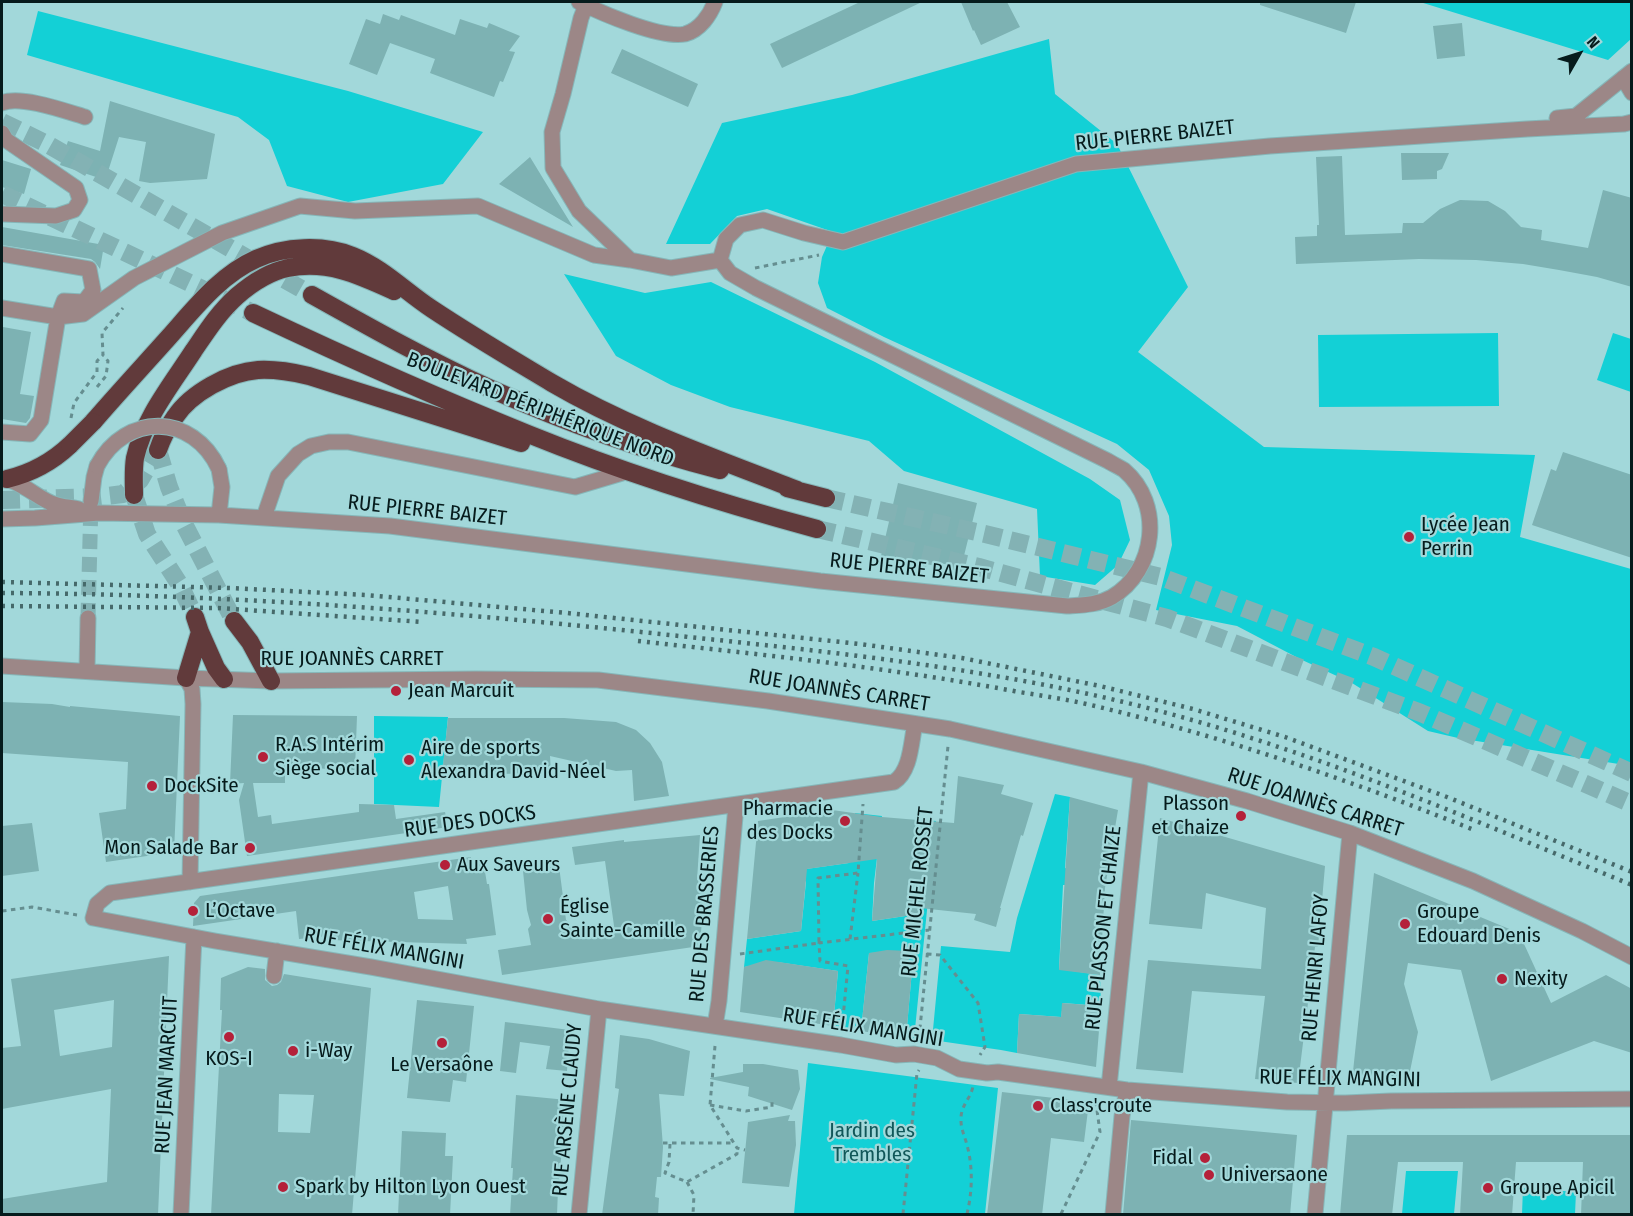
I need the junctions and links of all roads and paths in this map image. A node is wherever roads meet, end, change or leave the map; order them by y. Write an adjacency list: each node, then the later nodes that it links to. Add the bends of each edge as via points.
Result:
1 (715, 2): 2 (street, via 703,23 686,34 640,27)
2 (582, 3): 15 (street, via 552,132 553,168 579,211)
3 (1627, 75): 4 (street); 5 (street)
4 (1632, 93)
5 (1601, 95): 9 (street); 10 (street, via 1576,116 1541,119)
6 (2, 103): 7 (street, via 26,101)
7 (85, 117)
8 (1632, 122): 9 (street, RUE PIERRE BAIZET)
9 (1608, 124): 10 (street, RUE PIERRE BAIZET)
10 (1527, 129): 13 (street, RUE PIERRE BAIZET, via 1076,164)
11 (2, 133): 12 (street, via 6,140 76,188 80,200 74,210 56,216)
12 (2, 214)
13 (843, 242): 16 (street, via 764,220 740,225 726,239); 17 (path, via 819,255)
14 (2, 254): 22 (street, via 89,269 93,290 84,302 64,301)
15 (630, 260): 16 (street, via 671,268); 22 (street, via 594,255 478,206 355,212 300,206 222,233 134,278 82,314)
16 (720, 260): 17 (street, RUE PIERRE BAIZET)
17 (730, 273): 37 (street, RUE PIERRE BAIZET, via 1124,470 1146,503 1151,524 1141,567 1128,585 1089,605 1067,606 820,581 390,526)
18 (312, 295): 32 (highway, BOULEVARD PÉRIPHÉRIQUE NORD, via 438,363 546,412 672,457)
19 (2, 308): 22 (street)
20 (431, 308): 30 (highway, bridge, via 354,256 316,248 255,259 207,295 70,445 35,470); 32 (highway, via 603,410); 33 (highway, via 366,278 325,266 288,268 257,280 222,311 164,394 139,446)
21 (253, 313): 31 (highway, BOULEVARD PÉRIPHÉRIQUE NORD, via 485,417)
22 (58, 317): 27 (street, via 41,420 30,434)
23 (102, 333): 24 (path)
24 (103, 355): 25 (path, via 108,361 105,376); 26 (path, via 97,361 97,372 74,403)
25 (94, 391)
26 (70, 421)
27 (2, 432)
28 (158, 450): 29 (highway, via 176,416 199,394 237,374 269,370 309,376)
29 (622, 473): 31 (highway); 37 (street, via 575,487 348,442 329,442 310,446 278,476)
30 (4, 479): 35 (street, RUE PIERRE BAIZET, via 54,504)
31 (678, 487): 39 (highway, BOULEVARD PÉRIPHÉRIQUE NORD)
32 (797, 490): 34 (highway, BOULEVARD PÉRIPHÉRIQUE NORD)
33 (134, 495)
34 (826, 498)
35 (95, 507): 36 (street, RUE PIERRE BAIZET); 36 (street, bridge, via 94,477 107,450 127,434 158,426 191,435 209,452 219,469 222,487); 38 (street, RUE PIERRE BAIZET, via 35,518)
36 (219, 515): 37 (street, RUE PIERRE BAIZET)
37 (264, 517)
38 (2, 519)
39 (818, 529)
40 (88, 618): 43 (street)
41 (234, 621): 46 (highway)
42 (2, 666): 43 (street, RUE JOANNÈS CARRET)
43 (87, 671): 44 (street, RUE JOANNÈS CARRET)
44 (186, 678): 45 (street, RUE JOANNÈS CARRET); 45 (highway, via 198,625); 54 (street, via 193,704)
45 (224, 679): 46 (street, RUE JOANNÈS CARRET)
46 (271, 681): 47 (street, RUE JOANNÈS CARRET, via 598,681 768,700)
47 (915, 724): 48 (street, RUE JOANNÈS CARRET); 50 (street, RUE DES DOCKS, via 900,778)
48 (950, 729): 49 (street, RUE JOANNÈS CARRET); 57 (path, RUE MICHEL ROSSET)
49 (1141, 772): 52 (street, RUE JOANNÈS CARRET); 71 (street, RUE PLASSON ET CHAIZE)
50 (865, 786): 51 (street, RUE DES DOCKS); 53 (path)
51 (736, 805): 54 (street, RUE DES DOCKS); 66 (street, RUE DES BRASSERIES)
52 (1350, 833): 62 (street, RUE JOANNÈS CARRET, via 1473,881); 75 (street, RUE HENRI LAFOY)
53 (858, 873): 59 (path); 60 (path, via 818,878)
54 (190, 882): 56 (street, RUE DES DOCKS, via 110,893 97,904)
55 (2, 911): 56 (path, via 32,908)
56 (93, 918): 58 (street, RUE FÉLIX MANGINI)
57 (929, 930): 59 (path); 69 (path, RUE MICHEL ROSSET, via 919,1038 927,1049)
58 (194, 937): 61 (street, RUE FÉLIX MANGINI); 83 (street, RUE JEAN MARCUIT)
59 (850, 939): 60 (path)
60 (819, 943): 63 (path, via 740,954); 67 (path, via 820,961 848,966)
61 (277, 951): 64 (street); 65 (street, RUE FÉLIX MANGINI)
62 (1632, 957)
63 (739, 964)
64 (274, 976)
65 (599, 1009): 66 (street, RUE FÉLIX MANGINI); 84 (street, RUE ARSÈNE CLAUDY)
66 (715, 1026): 67 (street, RUE FÉLIX MANGINI)
67 (841, 1045): 69 (street, RUE FÉLIX MANGINI)
68 (715, 1046): 76 (path)
69 (925, 1056): 70 (street, RUE FÉLIX MANGINI, via 959,1069 987,1074 998,1072); 86 (path, via 916,1073)
70 (1089, 1084): 71 (street, RUE FÉLIX MANGINI); 87 (path, via 1088,1097 1097,1103 1100,1132)
71 (1109, 1087): 72 (street, RUE FÉLIX MANGINI)
72 (1128, 1089): 75 (street, RUE FÉLIX MANGINI); 88 (street)
73 (1632, 1100): 75 (street, RUE FÉLIX MANGINI)
74 (772, 1101): 76 (path, via 772,1107 746,1111)
75 (1326, 1103): 89 (street, RUE HENRI LAFOY)
76 (710, 1105): 78 (path)
77 (663, 1143): 79 (path)
78 (733, 1143): 79 (path); 80 (path)
79 (670, 1144): 82 (path, via 665,1173)
80 (737, 1148): 81 (path); 82 (path, via 737,1154)
81 (745, 1150)
82 (687, 1182): 85 (path, via 694,1195)
83 (181, 1215)
84 (579, 1215)
85 (693, 1215)
86 (903, 1215)
87 (1061, 1215)
88 (1113, 1215)
89 (1315, 1215)

